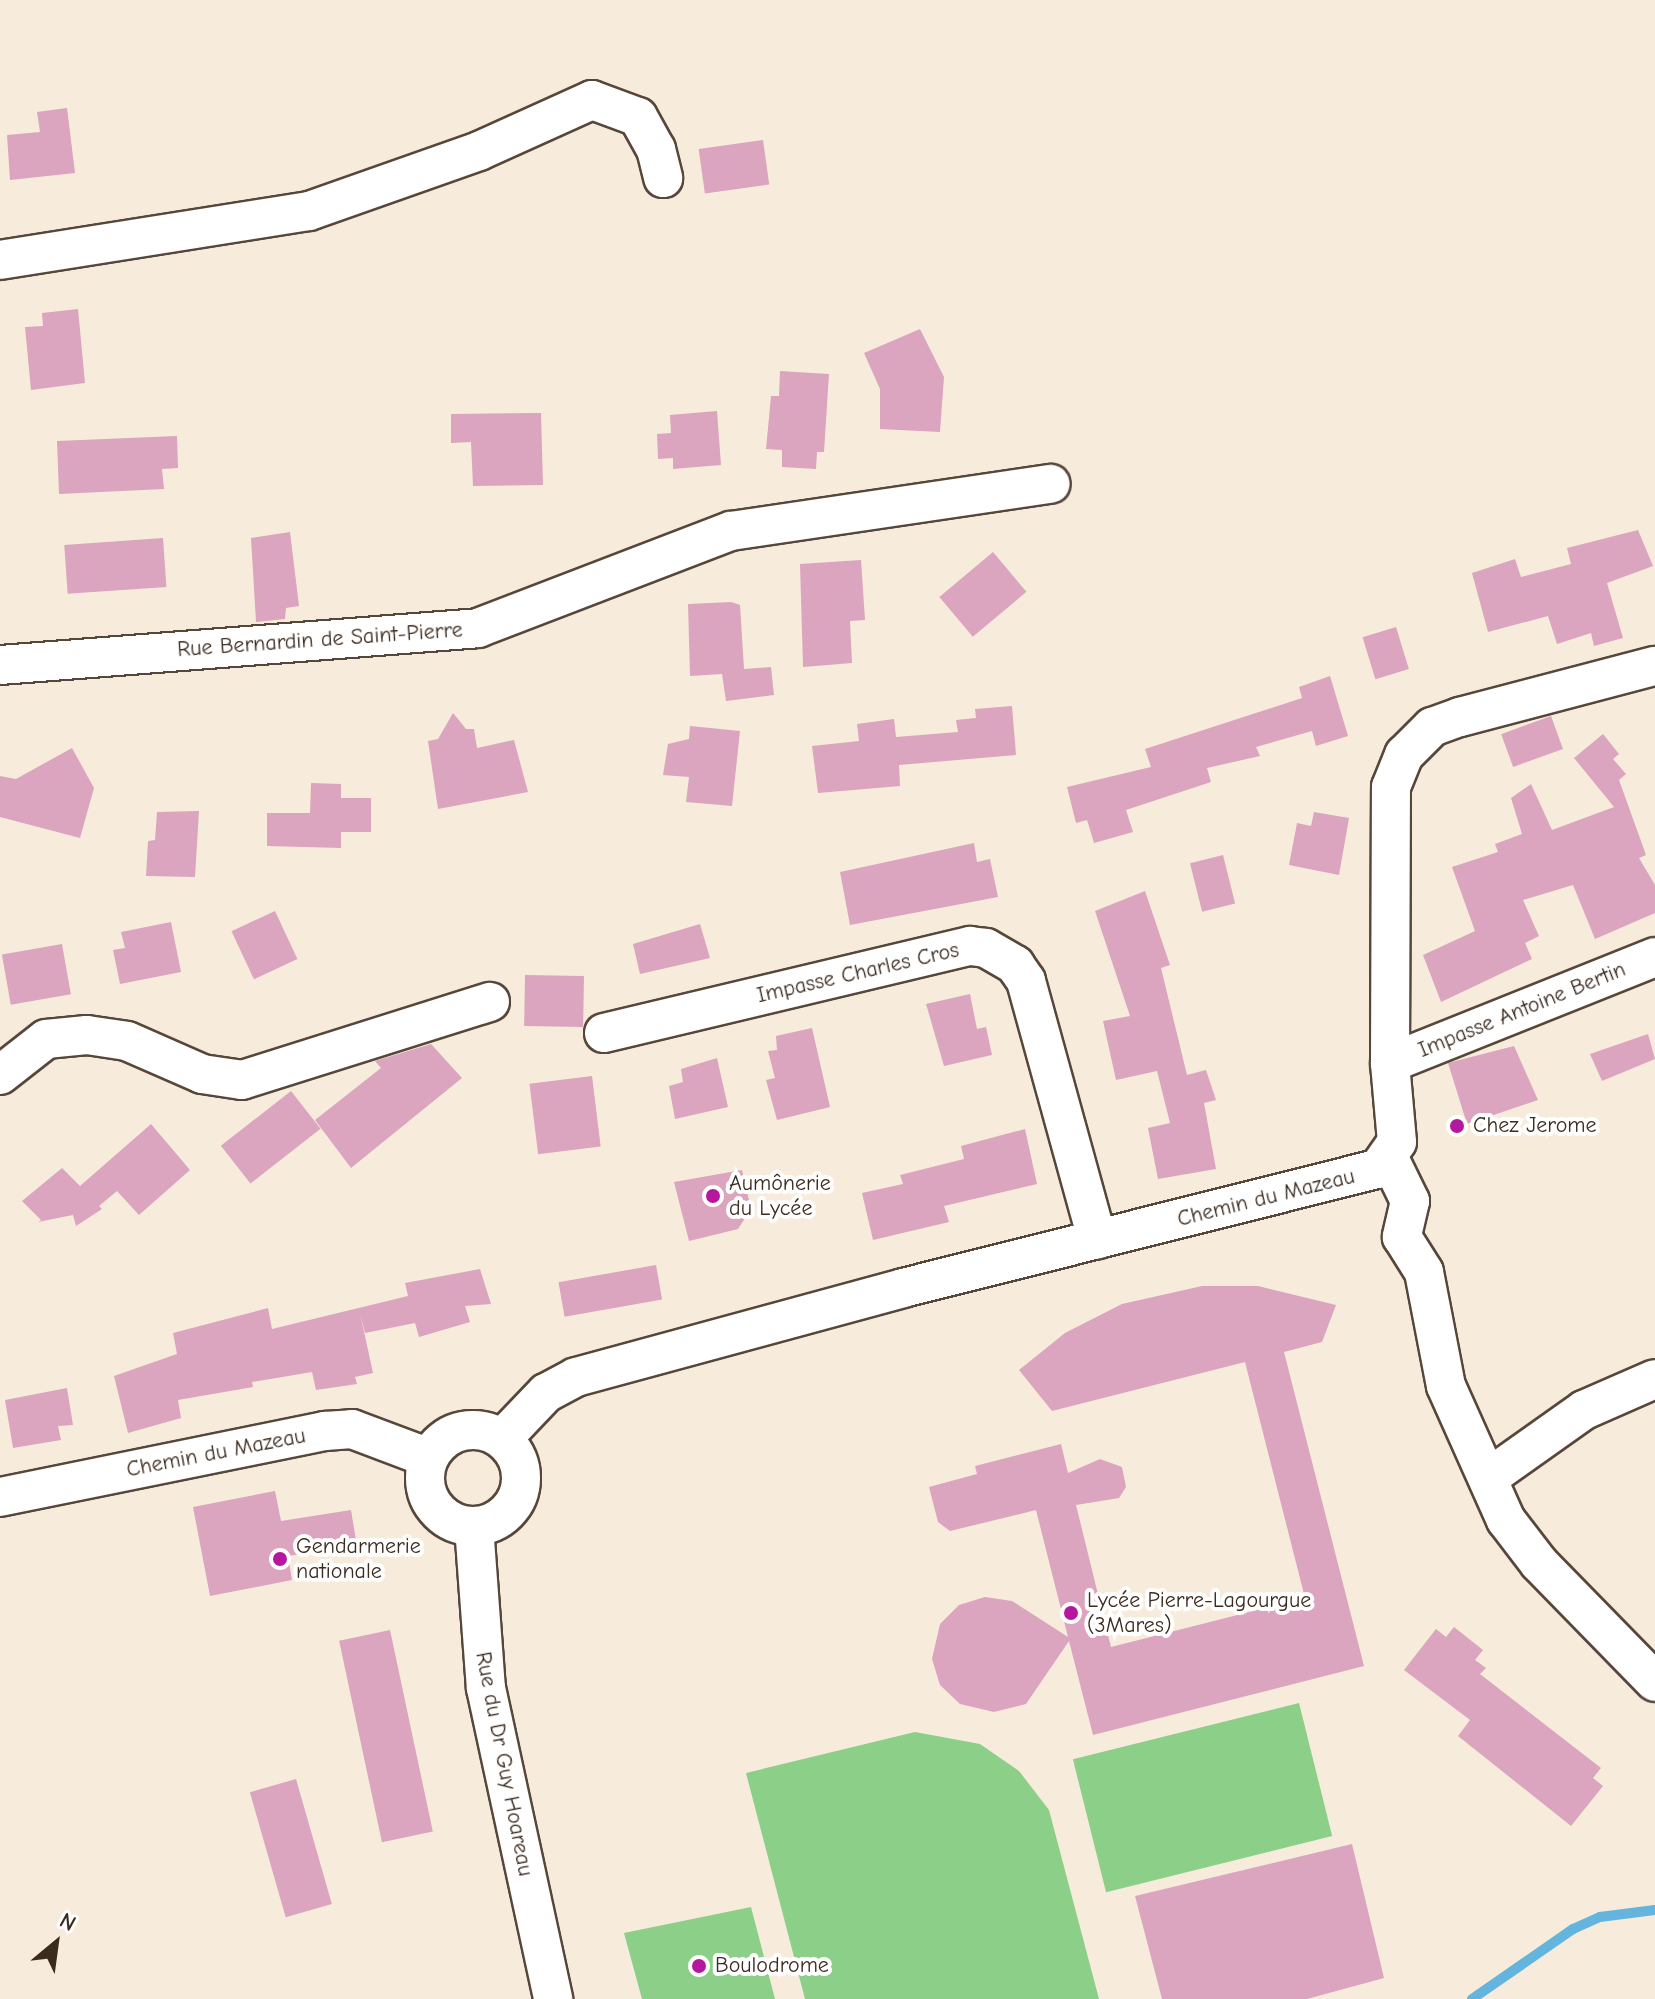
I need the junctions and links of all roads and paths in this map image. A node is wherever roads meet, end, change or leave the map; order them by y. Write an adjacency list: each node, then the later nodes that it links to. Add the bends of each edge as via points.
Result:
1 (663, 178): 2 (street, via 656,149 638,117 592,100 479,151 309,211)
2 (0, 260)
3 (1051, 484): 4 (street, Rue Bernardin de Saint-Pierre, via 731,531 478,628)
4 (0, 665)
5 (1655, 666): 9 (street, via 1460,717 1432,727 1404,755 1391,787)
6 (1655, 957): 9 (street, Impasse Antoine Bertin)
7 (490, 1002): 10 (street, via 242,1080 202,1074 127,1041 87,1035 46,1039)
8 (604, 1033): 12 (street, Impasse Charles Cros, via 970,946 986,948 1015,965 1026,981)
9 (1390, 1063): 11 (street, via 1397,1142)
10 (0, 1075)
11 (1389, 1158): 12 (street, Chemin du Mazeau, via 1378,1169 1354,1176); 16 (street, via 1410,1201 1402,1237 1424,1272 1446,1386)
12 (1097, 1239): 14 (street, Chemin du Mazeau, via 576,1377 546,1393)
13 (1655, 1379): 16 (street, via 1584,1410)
14 (502, 1439): 15 (street, via 475,1429 460,1431); 18 (street, via 520,1465 519,1493 506,1514)
15 (429, 1458): 17 (street, Chemin du Mazeau, via 352,1429 325,1431); 18 (street, via 429,1498 447,1519)
16 (1488, 1478): 19 (street, via 1506,1520 1539,1563)
17 (0, 1497)
18 (474, 1526): 20 (street, Rue du Dr Guy Hoareau, via 486,1688)
19 (1655, 1682)
20 (553, 1999)

